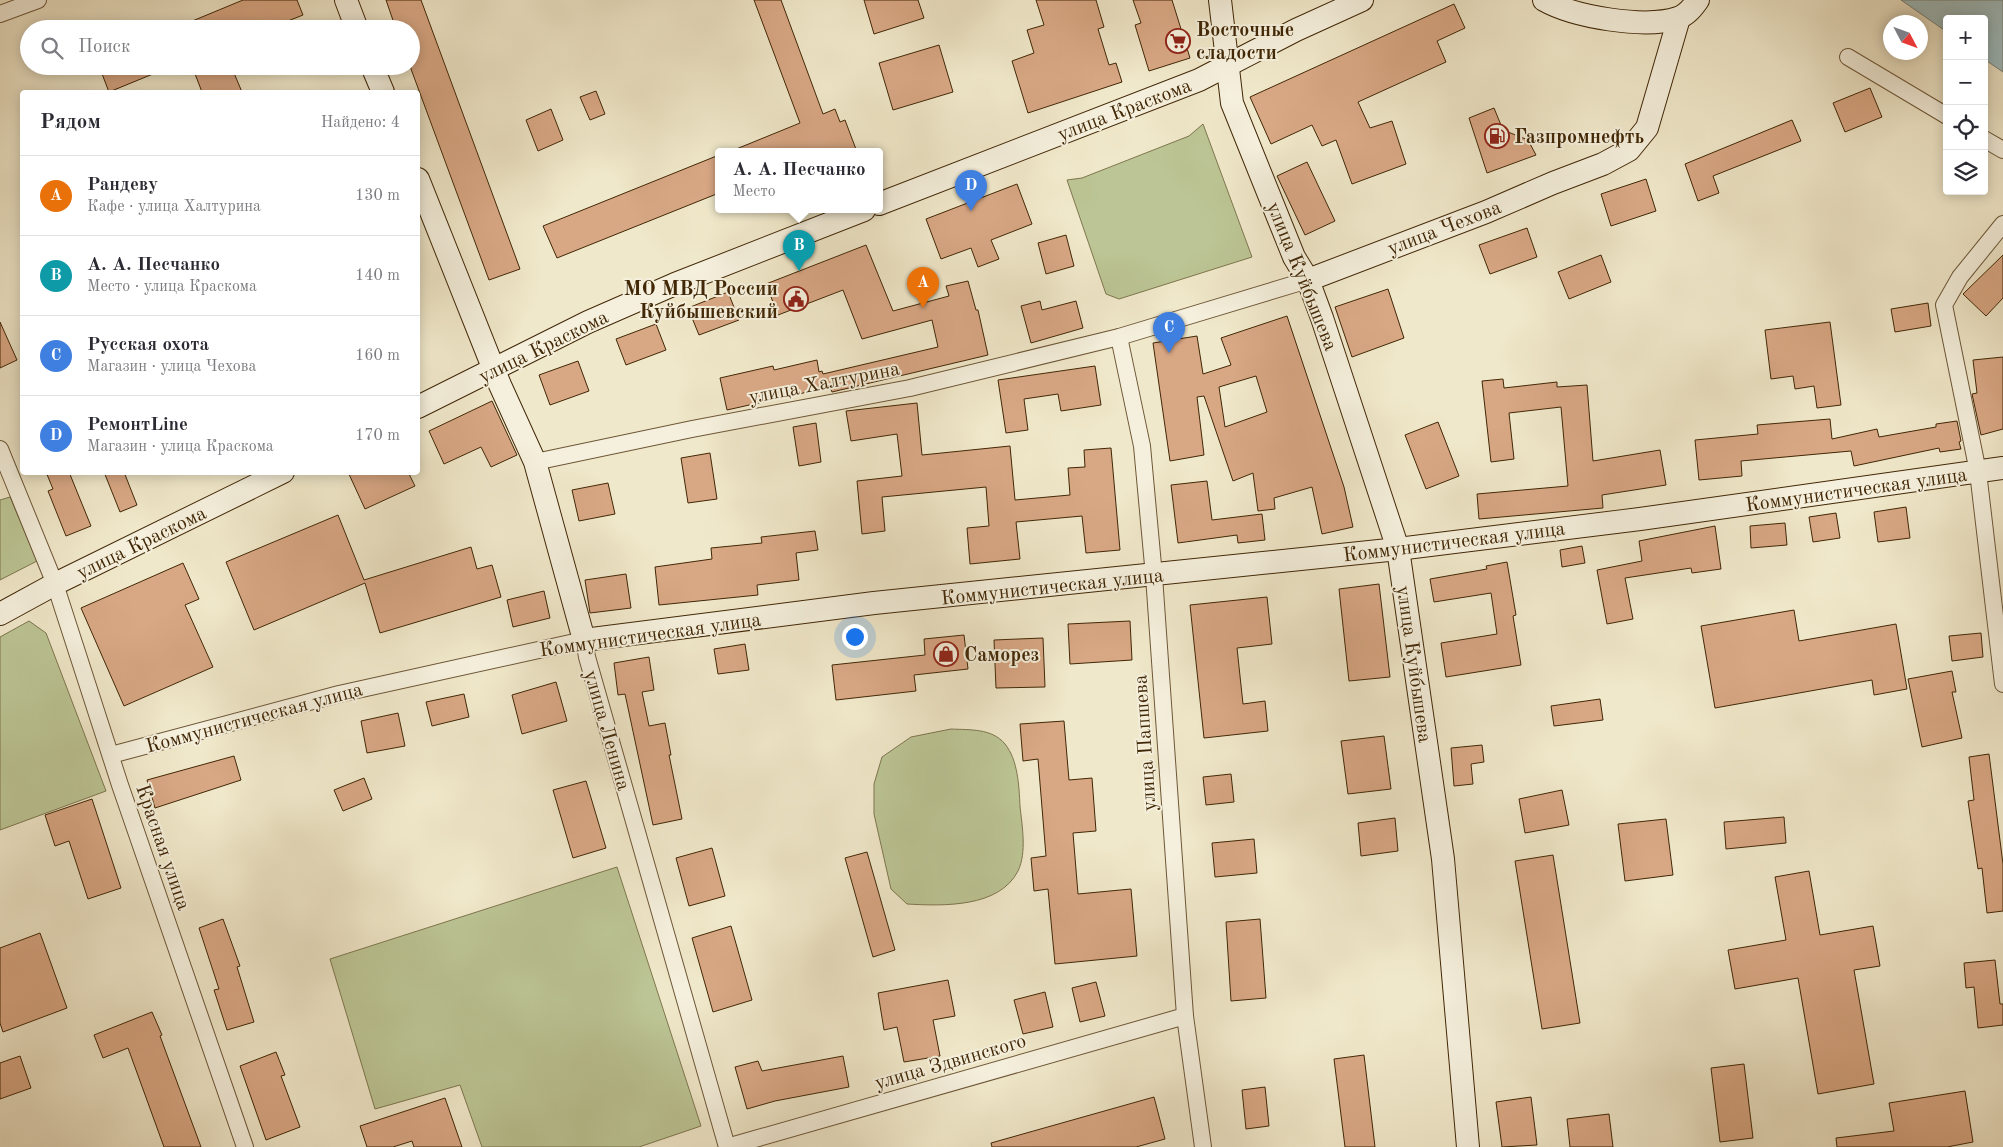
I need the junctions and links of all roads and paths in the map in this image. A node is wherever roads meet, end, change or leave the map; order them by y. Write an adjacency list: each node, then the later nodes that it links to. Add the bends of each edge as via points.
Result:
1 (38, 0): 7 (street)
2 (346, 0): 8 (street)
3 (1220, 0): 10 (street, улица Куйбышева)
4 (1362, 0): 10 (street, улица Краскома)
5 (1544, 0): 6 (street, via 1577,13 1624,21)
6 (1689, 9): 20 (street, улица Чехова, via 1647,128 1629,150 1603,164)
7 (0, 14)
8 (354, 20)
9 (1848, 57): 13 (street)
10 (1228, 64): 17 (street, улица Краскома, via 1145,102); 20 (street, улица Куйбышева, via 1232,103 1294,257)
11 (376, 75): 12 (street)
12 (382, 90)
13 (1943, 114)
14 (1988, 141): 15 (street)
15 (2003, 150)
16 (420, 184): 22 (street, улица Ленина)
17 (883, 202)
18 (856, 213): 22 (street, улица Краскома, via 675,284 588,322)
19 (2003, 224): 27 (street, via 1960,276 1944,305)
20 (1308, 280): 21 (street, улица Чехова); 29 (street, улица Куйбышева)
21 (1119, 337): 25 (street, улица Халтурина, via 910,388); 30 (street, улица Папшева, via 1142,446)
22 (494, 369): 23 (street, улица Краскома); 25 (street, улица Ленина)
23 (420, 406)
24 (0, 449): 31 (street, Красная улица)
25 (535, 462): 33 (street, улица Ленина)
26 (2003, 468): 27 (street, Коммунистическая улица)
27 (1978, 472): 29 (street, Коммунистическая улица); 34 (street)
28 (277, 475): 31 (street, улица Краскома)
29 (1398, 549): 30 (street, Коммунистическая улица); 40 (street, улица Куйбышева, via 1443,859)
30 (1154, 576): 33 (street, Коммунистическая улица, via 874,604); 36 (street, улица Папшева)
31 (54, 584): 32 (street, улица Краскома); 35 (street, Красная улица)
32 (0, 614)
33 (584, 640): 35 (street, Коммунистическая улица, via 339,694); 38 (street, улица Ленина)
34 (2003, 684)
35 (111, 756): 37 (street, Красная улица)
36 (1184, 1016): 38 (street, улица Здвинского); 39 (street, улица Папшева)
37 (245, 1147)
38 (727, 1147)
39 (1203, 1147)
40 (1468, 1147)

